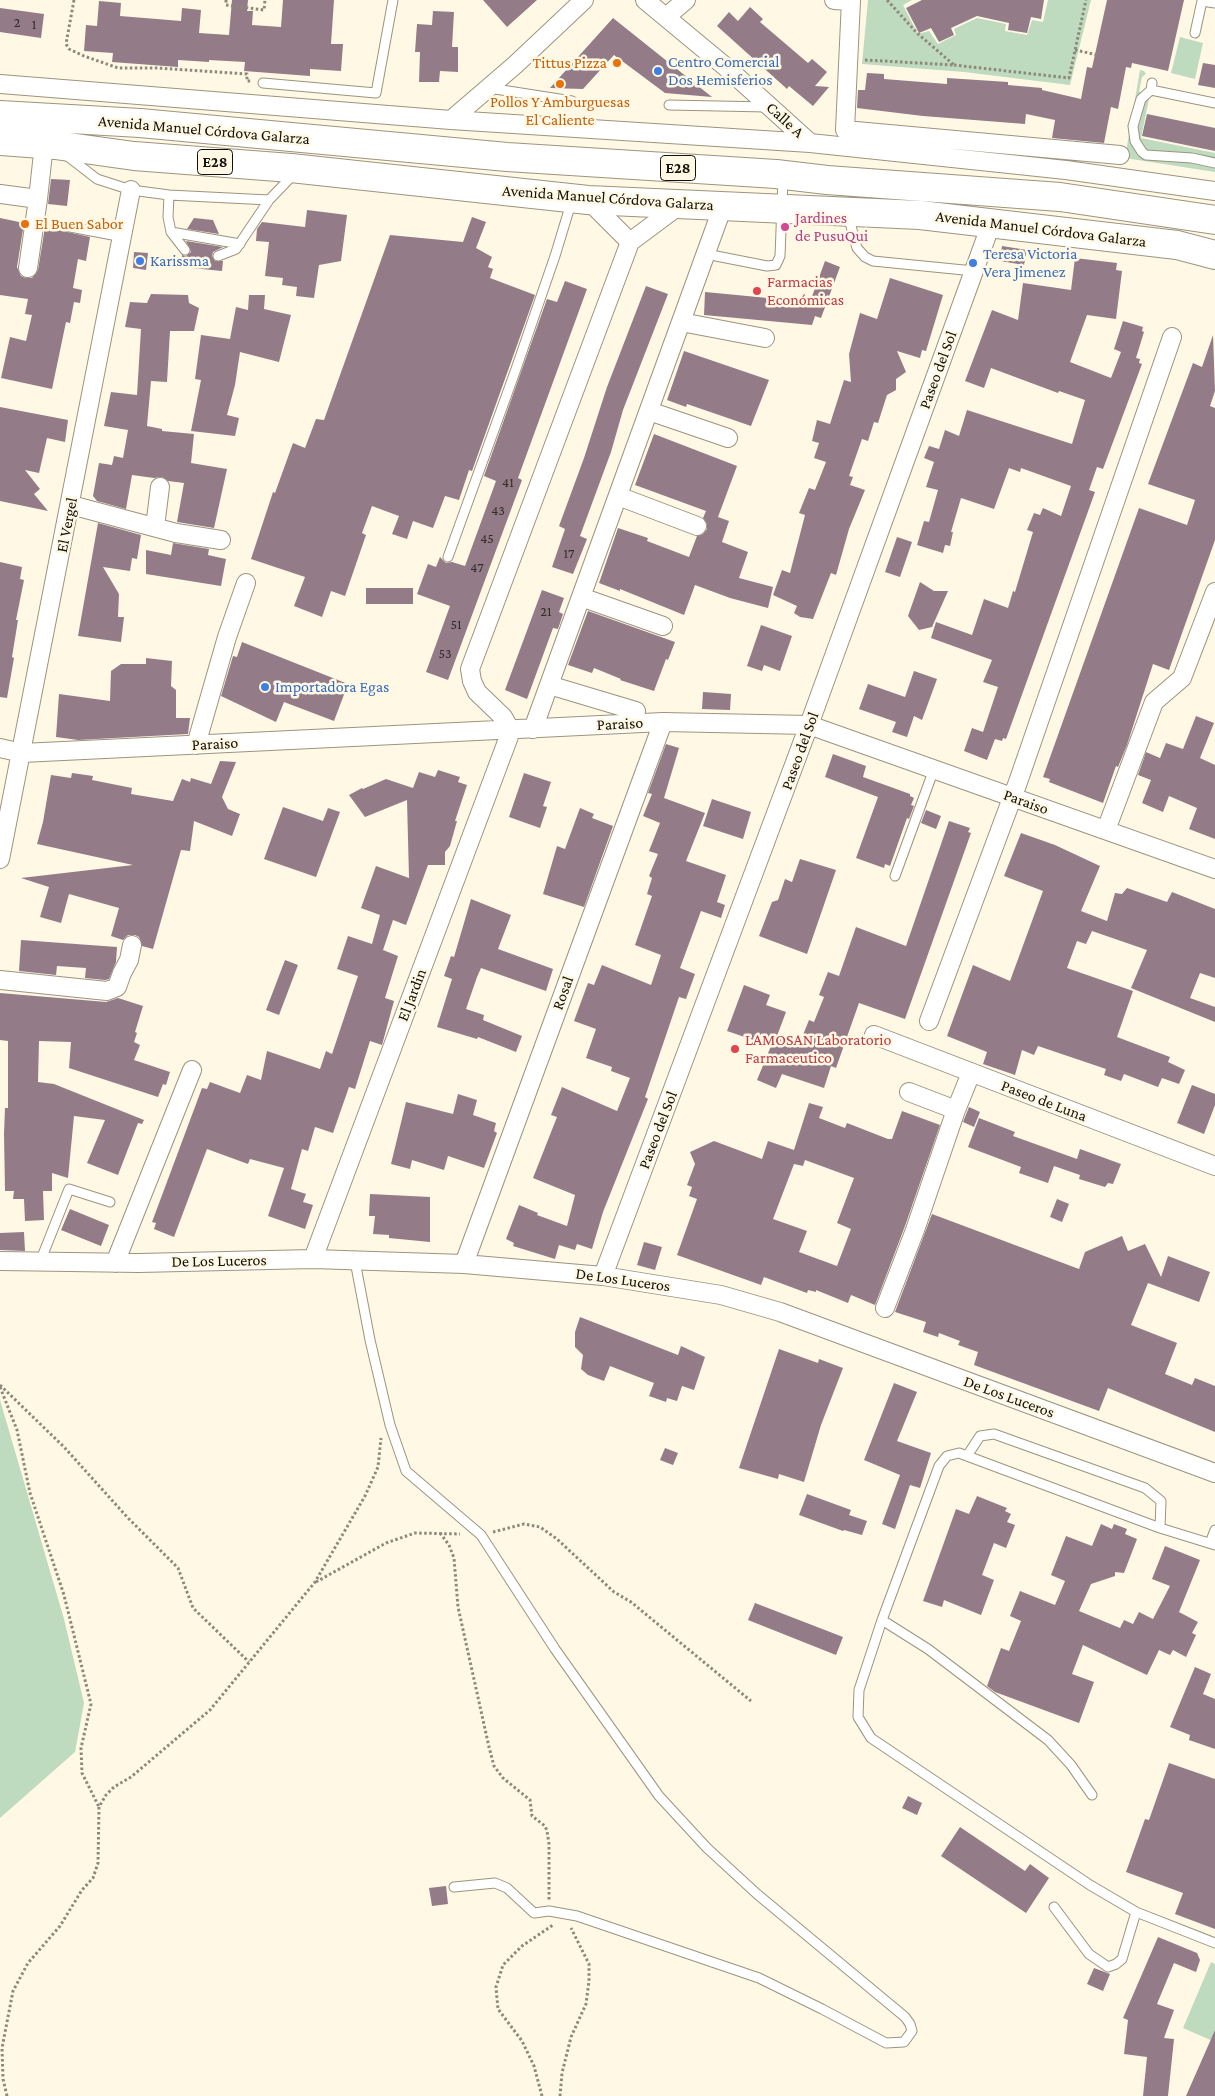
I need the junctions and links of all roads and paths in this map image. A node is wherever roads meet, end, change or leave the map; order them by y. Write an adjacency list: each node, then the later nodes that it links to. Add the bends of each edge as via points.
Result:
1 (74, 0): 19 (path, via 66,44 84,56 118,68 247,74 247,81)
2 (226, 0): 3 (path, via 226,5 264,10)
3 (265, 0)
4 (393, 0): 19 (lane, via 376,93)
5 (584, 0): 21 (street)
6 (645, 0): 13 (street, Calle A)
7 (686, 0): 13 (street)
8 (834, 0): 11 (street)
9 (887, 0): 18 (path, via 917,33)
10 (1086, 0): 15 (path)
11 (851, 1): 17 (street)
12 (1215, 3): 14 (lane, via 1202,0)
13 (666, 17): 26 (street, Calle A)
14 (1195, 32)
15 (1075, 50): 16 (path); 18 (path, via 1068,78)
16 (1098, 55)
17 (850, 60): 18 (path); 33 (street, via 845,130)
18 (954, 64)
19 (263, 83)
20 (8, 84): 22 (street); 27 (street)
21 (489, 88): 23 (lane); 28 (street)
22 (142, 97): 28 (street); 29 (street)
23 (572, 101)
24 (1215, 103): 34 (lane, via 1152,86 1141,99 1133,126 1135,141 1146,155)
25 (669, 105): 26 (lane)
26 (770, 107): 31 (street, Calle A)
27 (8, 116): 29 (main road, Avenida Manuel Córdova Galarza / E28)
28 (451, 120): 31 (street)
29 (140, 123): 37 (main road, Avenida Manuel Córdova Galarza / E28, via 507,157)
30 (0, 141): 32 (main road, Avenida Manuel Córdova Galarza / E28)
31 (810, 143): 36 (street)
32 (49, 144): 35 (main road, Avenida Manuel Córdova Galarza / E28, via 134,156); 38 (lane, via 97,179); 43 (street)
33 (1120, 155)
34 (1215, 163)
35 (299, 168): 44 (main road, Avenida Manuel Córdova Galarza / E28); 45 (lane)
36 (1066, 170): 39 (street); 42 (street)
37 (783, 175): 42 (main road, Avenida Manuel Córdova Galarza / E28); 48 (lane)
38 (131, 190): 41 (lane); 54 (street, El Vergel)
39 (1215, 191)
40 (0, 194): 43 (street)
41 (169, 195): 45 (lane); 53 (lane)
42 (1060, 197): 50 (main road, Avenida Manuel Córdova Galarza / E28)
43 (38, 198): 61 (street)
44 (580, 199): 46 (main road, Avenida Manuel Córdova Galarza / E28); 55 (street); 74 (lane, via 556,256)
45 (269, 200): 56 (lane)
46 (681, 204): 47 (main road, Avenida Manuel Córdova Galarza / E28); 55 (street)
47 (723, 206): 48 (main road, Avenida Manuel Córdova Galarza / E28); 58 (street)
48 (782, 208): 49 (main road, Avenida Manuel Córdova Galarza / E28); 58 (lane, via 780,256 776,265)
49 (848, 212): 51 (main road, Avenida Manuel Córdova Galarza / E28, via 920,215); 62 (lane, via 857,248 873,261)
50 (1215, 220)
51 (991, 224): 59 (main road, Avenida Manuel Córdova Galarza / E28, via 1177,245); 62 (street, Paseo del Sol)
52 (65, 226): 54 (lane)
53 (171, 232): 56 (lane); 57 (lane)
54 (124, 237): 70 (street, El Vergel)
55 (630, 242): 84 (street, via 470,669 477,692 503,717)
56 (240, 244): 60 (lane)
57 (185, 250)
58 (706, 254): 63 (street)
59 (1215, 255)
60 (218, 256)
61 (28, 268)
62 (974, 271): 82 (street, Paseo del Sol)
63 (681, 322): 65 (street); 66 (street)
64 (1172, 337): 89 (street)
65 (765, 338)
66 (648, 411): 67 (street); 69 (street)
67 (728, 438)
68 (160, 487): 72 (street)
69 (618, 496): 71 (street); 77 (street)
70 (70, 505): 72 (street); 87 (street, El Vergel)
71 (697, 526)
72 (154, 528): 73 (street)
73 (221, 540)
74 (448, 557)
75 (246, 583): 85 (street)
76 (1215, 592): 90 (street, via 1182,678 1154,702)
77 (581, 597): 78 (street); 79 (street)
78 (663, 626)
79 (549, 685): 80 (street); 83 (street)
80 (636, 711)
81 (663, 722): 82 (street, Paraiso); 83 (street, Paraiso); 109 (street, Rosal)
82 (810, 725): 88 (street, Paraiso); 110 (street, Paseo del Sol)
83 (533, 729): 84 (street, Paraiso)
84 (512, 731): 85 (street, Paraiso); 104 (street, El Jardin)
85 (196, 745): 87 (street, Paraiso)
86 (0, 748): 87 (street, Paraiso)
87 (22, 753): 91 (street, El Vergel)
88 (934, 769): 89 (street, Paraiso); 93 (lane)
89 (1012, 797): 90 (street, Paraiso); 96 (street)
90 (1106, 830): 92 (street, Paraiso)
91 (0, 859)
92 (1215, 869)
93 (895, 876)
94 (132, 945): 95 (street, via 118,987 107,991)
95 (0, 980)
96 (930, 1021)
97 (874, 1036): 99 (street, Paseo de Luna)
98 (192, 1070): 108 (street)
99 (971, 1073): 101 (street); 102 (street, Paseo de Luna)
100 (909, 1092): 101 (street)
101 (956, 1110): 111 (street)
102 (1215, 1166)
103 (110, 1202): 107 (lane, via 69,1189)
104 (313, 1259): 106 (street, De Los Luceros); 108 (street, De Los Luceros)
105 (0, 1261): 107 (street, De Los Luceros)
106 (355, 1261): 109 (street, De Los Luceros); 113 (lane)
107 (40, 1262): 108 (street, De Los Luceros)
108 (115, 1263)
109 (464, 1264): 110 (street, De Los Luceros)
110 (603, 1276): 115 (street, De Los Luceros, via 721,1295 780,1312)
111 (885, 1308)
112 (0, 1386): 125 (path, via 64,1447 178,1568 193,1608); 128 (path, via 17,1430 30,1493 64,1595 91,1704 81,1748 82,1773)
113 (390, 1425): 120 (lane, via 406,1471); 123 (path, via 381,1438 378,1467 366,1496)
114 (967, 1456): 116 (lane); 116 (lane, via 980,1436 994,1434 1145,1488 1160,1501); 124 (lane, via 959,1453 947,1456 939,1466)
115 (1215, 1473)
116 (1160, 1528): 121 (lane)
117 (1215, 1530): 121 (lane)
118 (439, 1532): 119 (path); 122 (path); 123 (path, via 415,1533 386,1543)
119 (454, 1533): 120 (path); 122 (path)
120 (481, 1536): 126 (path, via 524,1524 540,1527 614,1592 631,1602); 133 (lane, via 555,1649 659,1796 706,1848 905,2017 912,2031 904,2042 886,2043 759,1978)
121 (1212, 1544)
122 (449, 1545): 131 (path, via 455,1565 458,1607 494,1766 503,1778 530,1800 532,1816 547,1831)
123 (315, 1582): 125 (path)
124 (882, 1620): 127 (lane, via 928,1649 1048,1740); 132 (lane, via 859,1690 858,1717 871,1738 1090,1885)
125 (249, 1662): 128 (path, via 210,1710 114,1787)
126 (751, 1701)
127 (1092, 1795)
128 (99, 1807): 136 (path, via 98,1863 93,1878 60,1926 28,1963 13,1991 2,2048)
129 (454, 1887): 131 (lane, via 495,1883 508,1888 534,1913)
130 (1054, 1907): 132 (lane, via 1089,1954 1108,1967 1122,1959)
131 (549, 1911): 133 (lane)
132 (1136, 1912): 135 (lane)
133 (577, 1916): 134 (path)
134 (564, 1920): 137 (path, via 542,1931 503,1965 496,1988 498,2009 522,2041 534,2066); 138 (path, via 572,1929 589,1964 589,1981 586,2004 571,2037)
135 (1215, 1943)
136 (7, 2096)
137 (542, 2096)
138 (560, 2096)

